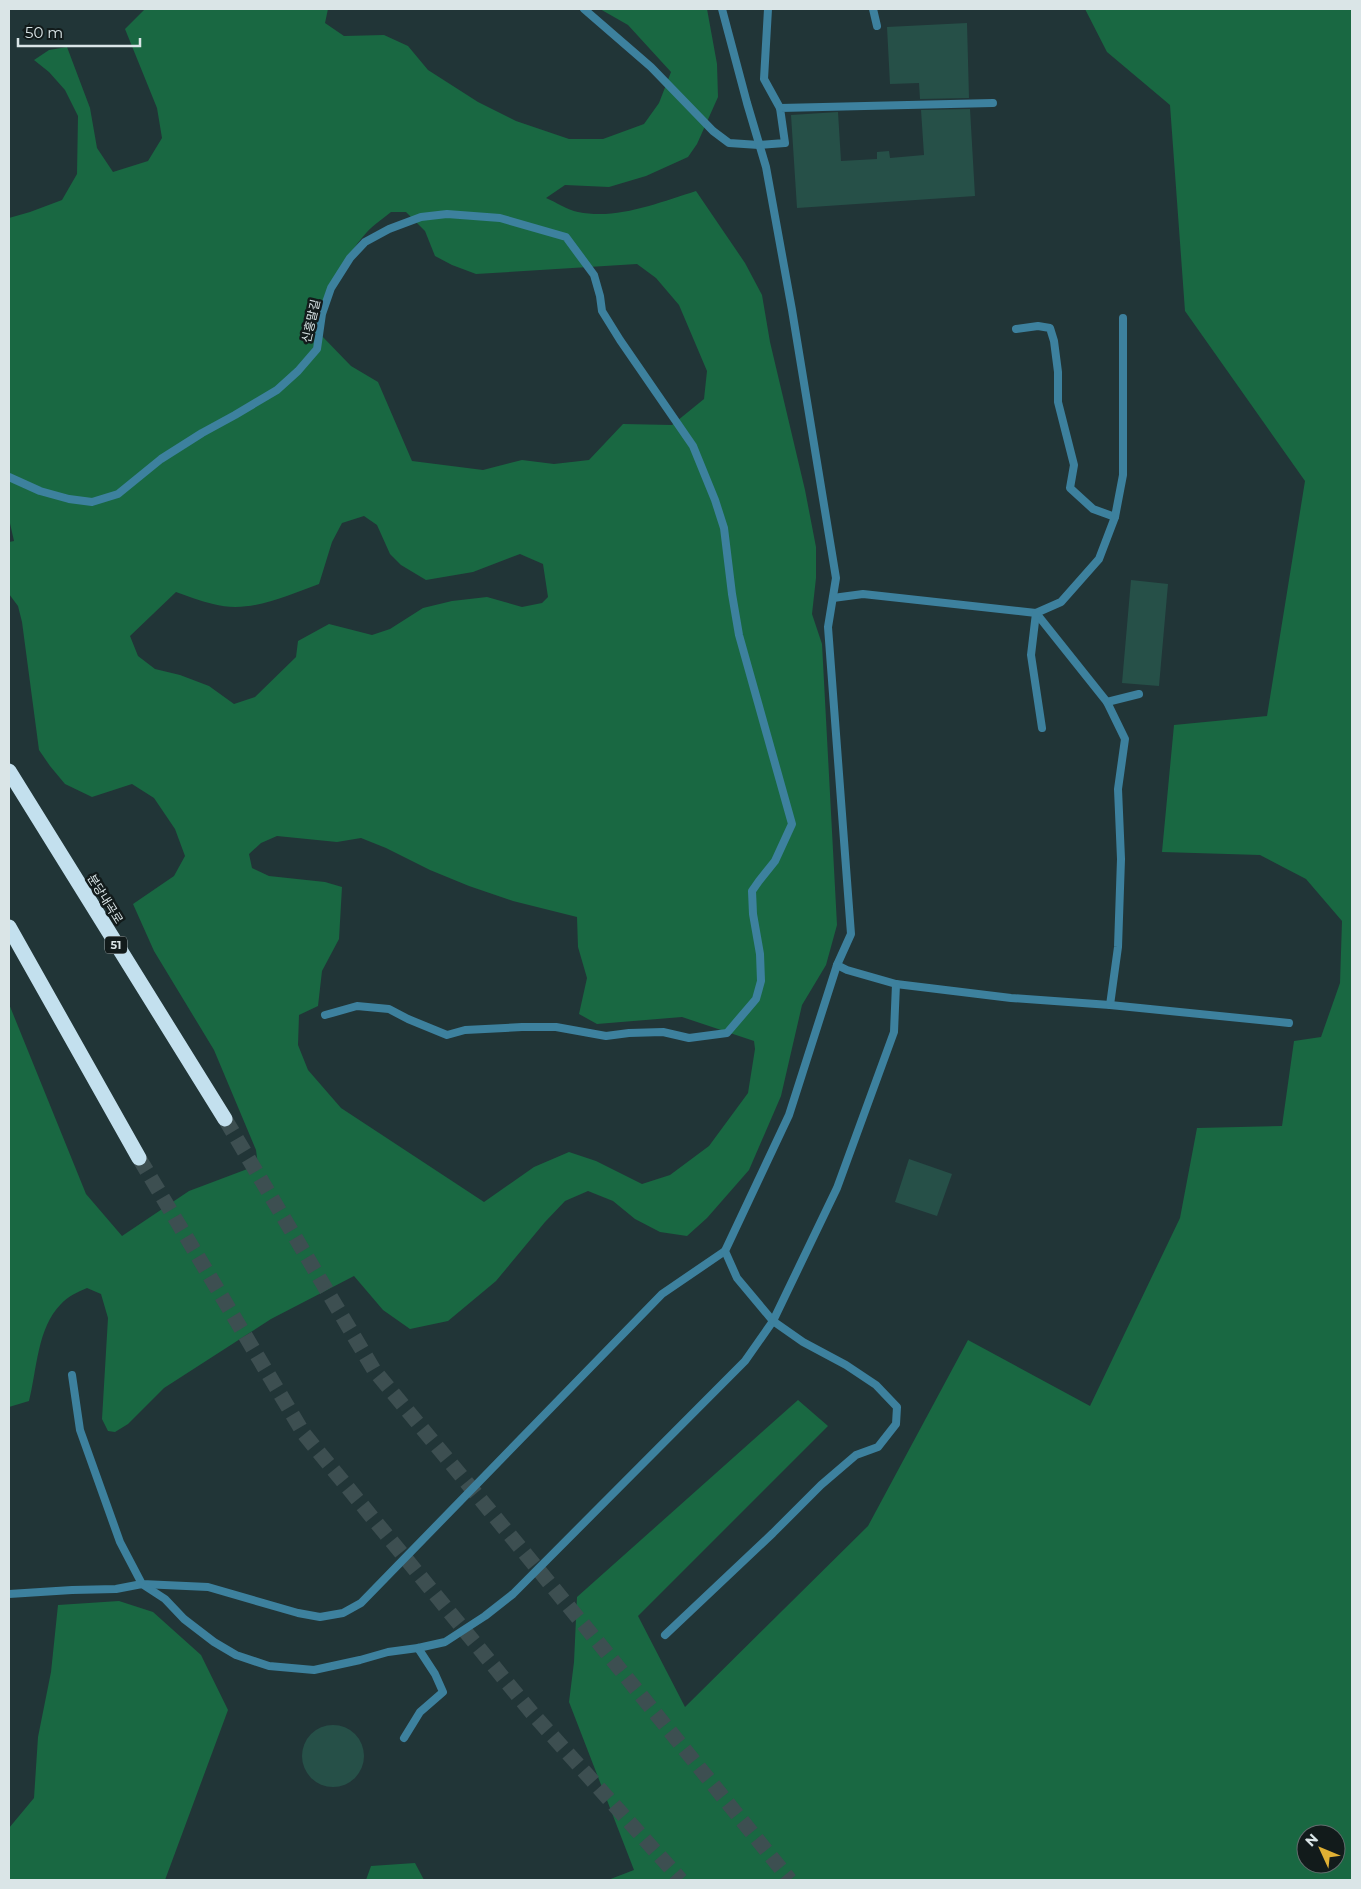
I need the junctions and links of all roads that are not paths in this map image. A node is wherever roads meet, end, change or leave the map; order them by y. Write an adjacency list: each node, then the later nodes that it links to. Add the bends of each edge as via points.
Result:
1 (584, 9): 8 (lane, via 651,66 712,131 729,143)
2 (722, 9): 8 (lane)
3 (768, 9): 7 (lane, via 764,79)
4 (873, 9): 5 (lane)
5 (877, 26)
6 (993, 103): 7 (lane)
7 (780, 108): 8 (lane, via 785,143)
8 (759, 145): 13 (lane, via 766,167 792,310 835,569)
9 (1123, 318): 12 (lane, via 1124,475)
10 (1016, 329): 12 (lane, via 1050,328 1058,372 1058,402 1074,465 1070,488 1092,510)
11 (9, 477): 23 (lane, 신흥말길, via 40,492 69,499 92,502 118,494 161,459 277,390 298,371 317,349 322,314 331,288 350,258 365,242 421,217 447,214 500,218 566,237 594,274 602,311 693,446 715,500 724,528 739,635 792,824 775,861 752,891 760,954 761,982 756,999 727,1033 689,1038 663,1032 606,1036 556,1027 465,1030 448,1035 388,1009 357,1006)
12 (1115, 517): 14 (lane, via 1099,558 1061,602)
13 (833, 598): 14 (lane, via 863,594); 20 (lane, via 828,626 851,934)
14 (1036, 613): 16 (lane); 17 (lane, via 1031,655)
15 (1139, 694): 16 (lane)
16 (1107, 702): 22 (lane, via 1125,739 1118,788 1121,859 1118,947)
17 (1042, 728)
18 (9, 771): 25 (highway, 분당내곡로 / 51)
19 (9, 927): 26 (highway)
20 (837, 965): 21 (lane); 27 (lane, via 789,1115)
21 (896, 984): 22 (lane, via 1011,998); 28 (lane, via 891,1041 836,1188)
22 (1110, 1005): 24 (lane)
23 (325, 1015)
24 (1289, 1023)
25 (225, 1119)
26 (139, 1158)
27 (725, 1251): 28 (lane, via 737,1278); 30 (lane, via 662,1294 361,1603 343,1613 320,1617 208,1587)
28 (773, 1321): 32 (lane, via 876,1385 897,1407 896,1424 878,1447 856,1455 820,1485 773,1534); 33 (lane, via 745,1361 513,1594 445,1642)
29 (72, 1375): 30 (lane, via 80,1430 120,1542)
30 (142, 1584): 31 (lane, via 116,1589); 33 (lane, via 165,1599 184,1619 214,1642 236,1655 269,1666 314,1670)
31 (9, 1594)
32 (665, 1635)
33 (418, 1648): 34 (lane, via 443,1692 420,1712)
34 (404, 1738)

